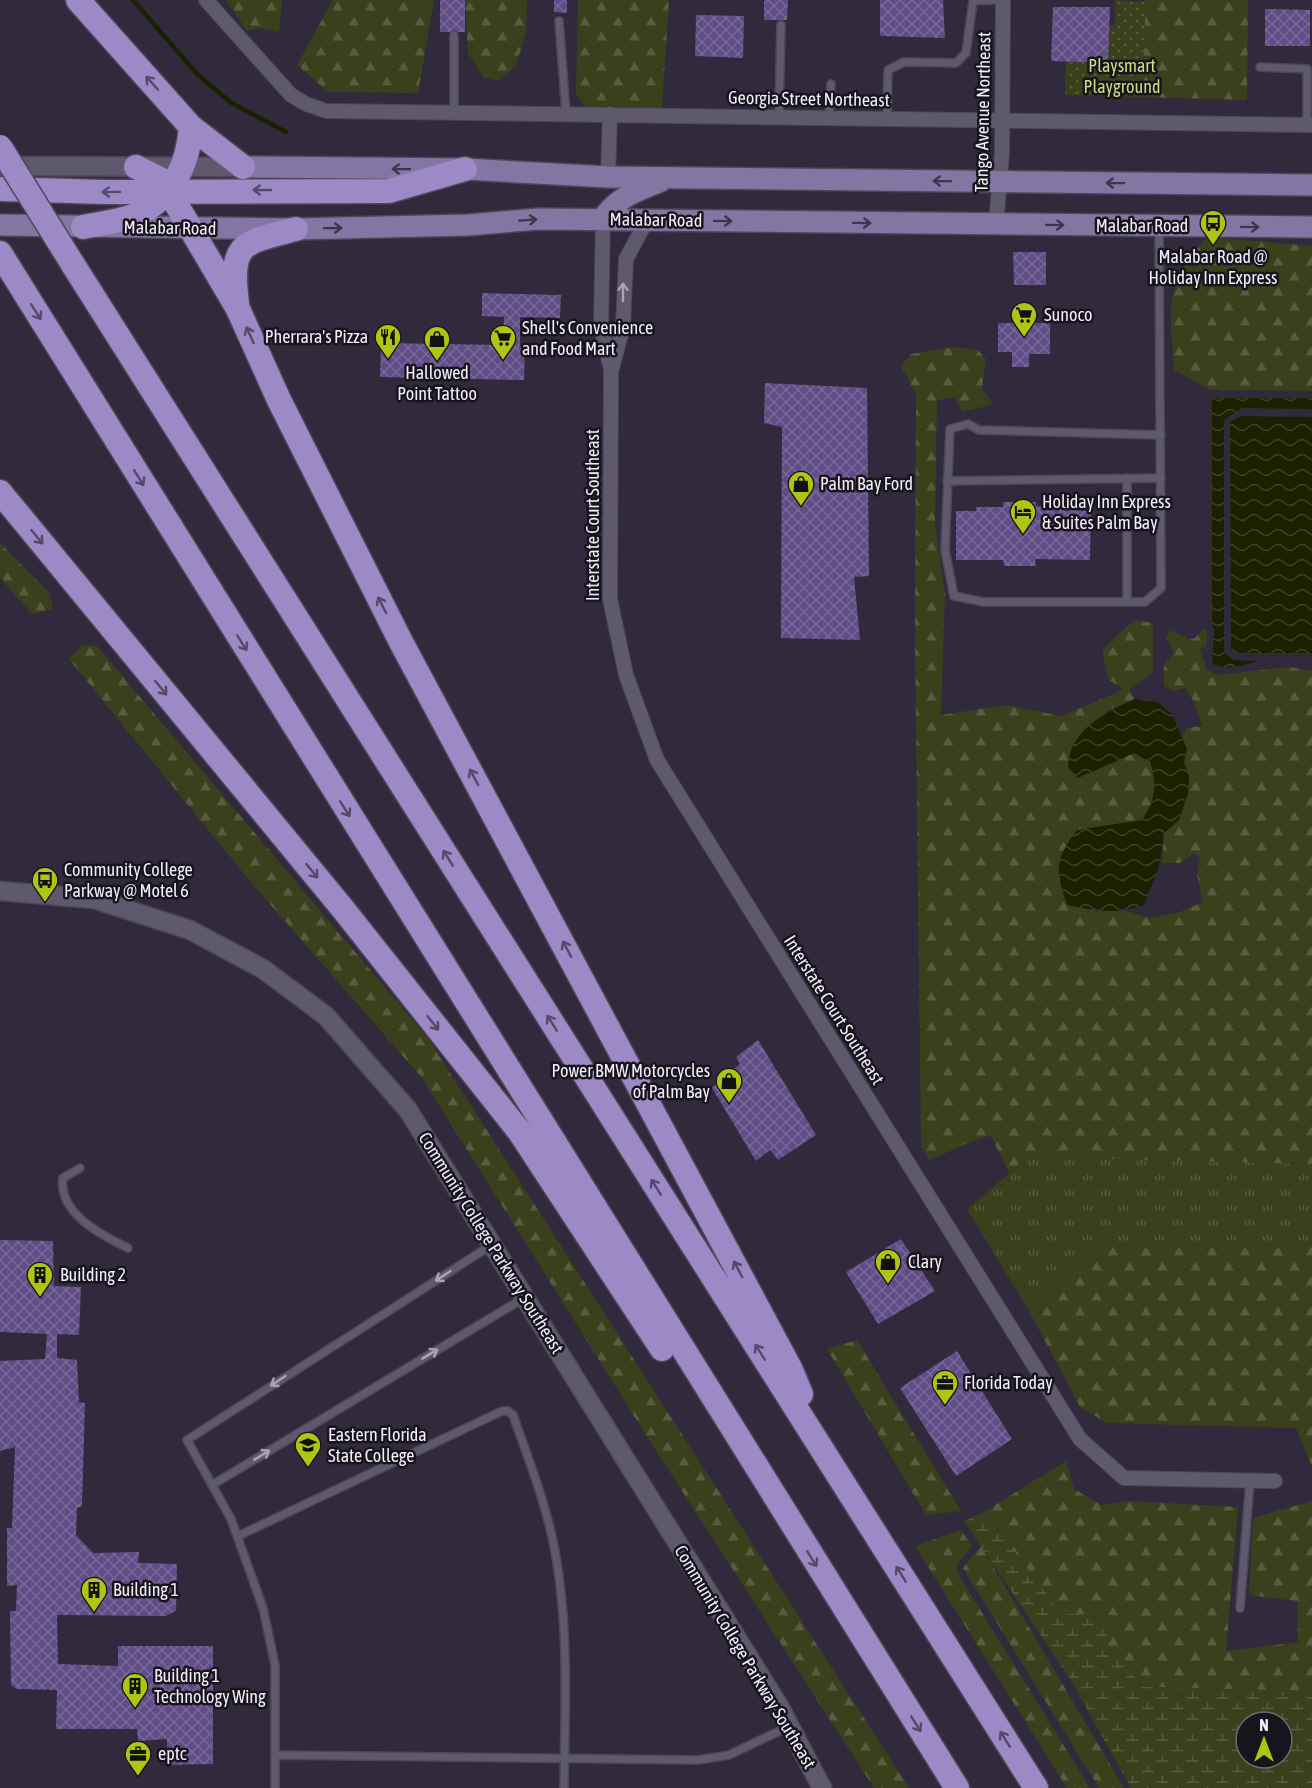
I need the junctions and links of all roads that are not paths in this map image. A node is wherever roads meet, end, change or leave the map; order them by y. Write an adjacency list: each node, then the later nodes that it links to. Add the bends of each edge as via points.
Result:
1 (78, 0): 18 (highway, one-way to 1)
2 (206, 0): 10 (street, Georgia Street Northeast, via 291,95 306,104 326,111)
3 (993, 0): 15 (lane, via 973,0 966,53 956,63 904,62 888,70)
4 (1003, 0): 16 (street, Tango Avenue Northeast)
5 (559, 21): 11 (lane)
6 (781, 26): 13 (lane)
7 (454, 35): 10 (lane)
8 (1260, 67): 17 (lane, via 1308,69)
9 (831, 84): 14 (lane)
10 (454, 112): 11 (street, Georgia Street Northeast)
11 (566, 113): 12 (street, Georgia Street Northeast)
12 (610, 114): 13 (street, Georgia Street Northeast); 25 (street)
13 (779, 116): 14 (street, Georgia Street Northeast)
14 (829, 117): 15 (street, Georgia Street Northeast)
15 (887, 118): 16 (street, Georgia Street Northeast)
16 (1002, 119): 17 (street, Georgia Street Northeast); 27 (street, Tango Avenue Northeast)
17 (1310, 124)
18 (191, 127): 22 (highway); 23 (highway)
19 (0, 147): 54 (highway, one-way to 19, bridge)
20 (0, 166): 21 (street)
21 (136, 167): 23 (street); 30 (highway, via 162,180)
22 (243, 167): 23 (street); 24 (main road, one-way to 22)
23 (183, 169): 30 (highway)
24 (465, 169): 25 (main road); 30 (highway, one-way to 30, via 389,191)
25 (608, 177): 26 (main road)
26 (670, 177): 27 (main road, one-way to 26); 31 (main road, via 626,196 611,206)
27 (1000, 181): 28 (main road, one-way to 27); 33 (street, Tango Avenue Northeast)
28 (1312, 185)
29 (0, 189): 30 (highway, one-way to 29)
30 (169, 191): 36 (highway, via 141,212); 38 (highway)
31 (603, 219): 32 (main road, Malabar Road); 39 (main road, Malabar Road, one-way to 31); 42 (street, Interstate Court Southeast, via 601,326)
32 (647, 220): 33 (main road, Malabar Road, one-way to 33); 42 (street, Interstate Court Southeast, one-way to 32, via 623,327 626,259)
33 (996, 224): 35 (main road, Malabar Road, one-way to 35)
34 (0, 225): 36 (main road, Malabar Road)
35 (1159, 226): 37 (main road, Malabar Road, one-way to 37); 43 (lane)
36 (83, 227): 38 (main road, Malabar Road)
37 (1312, 227)
38 (190, 229): 39 (main road, Malabar Road); 41 (highway)
39 (297, 229): 41 (highway, via 249,241 238,254)
40 (3, 258): 58 (highway, one-way to 58)
41 (238, 309): 54 (highway, one-way to 41, via 791,1370 401,642 279,400)
42 (611, 370): 55 (street, Interstate Court Southeast, via 610,599 626,675 657,760 1080,1439 1124,1478)
43 (1161, 435): 45 (lane); 46 (lane, via 979,430 968,424 950,429)
44 (1127, 478): 45 (lane); 46 (lane); 48 (lane)
45 (1161, 478): 48 (lane, via 1161,588 1145,602)
46 (947, 481): 48 (lane, via 945,550 954,596 984,602)
47 (0, 492): 58 (highway, one-way to 58, via 343,909 519,1131 725,1444)
48 (1127, 602)
49 (0, 891): 51 (street, Community College Parkway Southeast, via 94,899 190,930 263,969 326,1016 408,1110)
50 (80, 1168): 52 (lane, via 63,1178 62,1188 70,1208 102,1236)
51 (492, 1245): 53 (street, Community College Parkway Southeast); 57 (lane, one-way to 57, via 187,1440)
52 (128, 1248)
53 (525, 1297): 57 (lane, one-way to 53); 61 (street, Community College Parkway Southeast)
54 (825, 1455): 68 (highway, one-way to 54)
55 (1250, 1481): 56 (street, Interstate Court Southeast); 60 (lane)
56 (1275, 1481)
57 (212, 1485): 59 (lane)
58 (781, 1509): 67 (highway, one-way to 67)
59 (237, 1536): 62 (lane, via 263,1608 275,1665); 63 (lane, via 508,1411 513,1415 539,1491 559,1579 564,1626)
60 (1240, 1608)
61 (790, 1726): 63 (lane, via 729,1755 698,1760); 66 (street, Community College Parkway Southeast)
62 (275, 1755): 63 (lane); 64 (lane)
63 (564, 1760): 65 (lane)
64 (275, 1788)
65 (564, 1788)
66 (822, 1788)
67 (957, 1788)
68 (1036, 1788)

